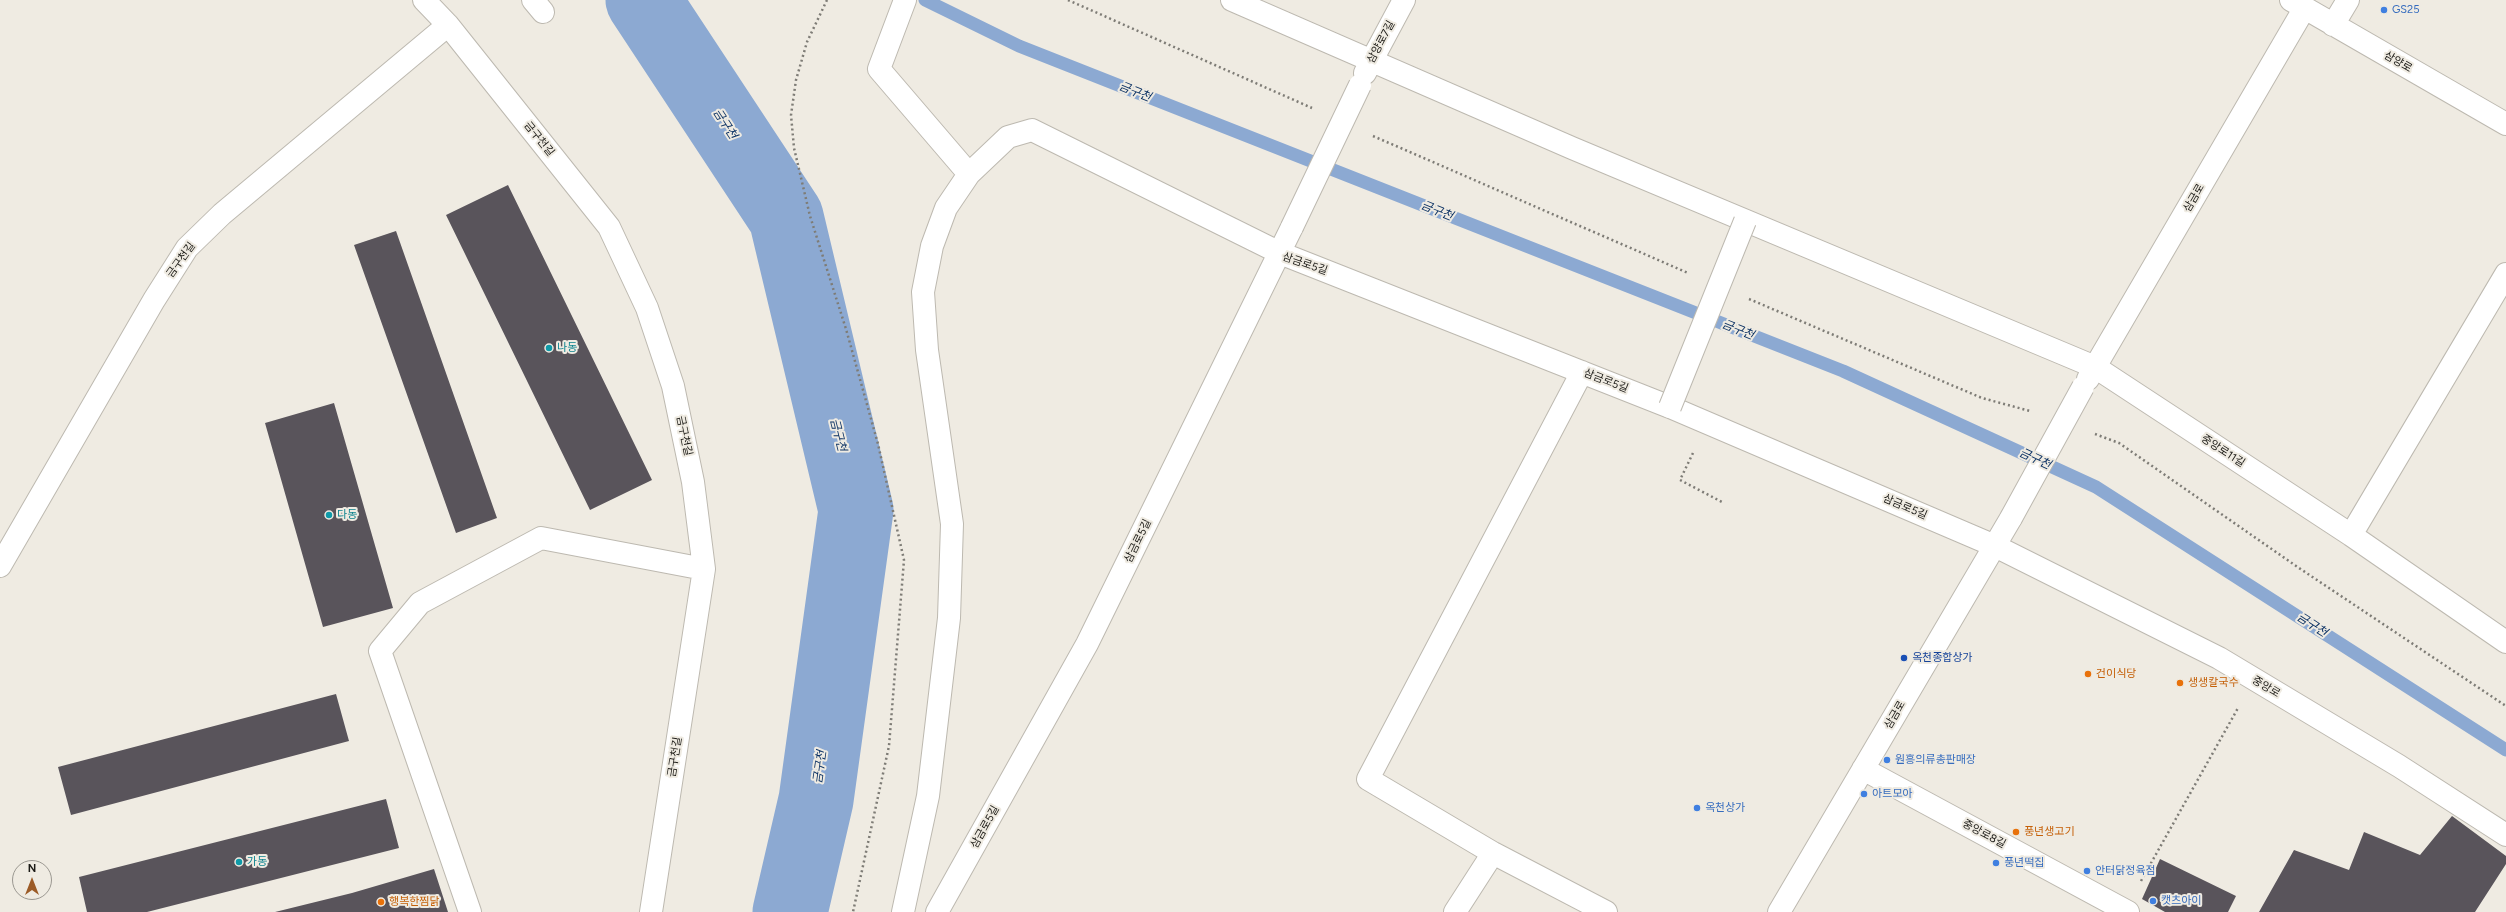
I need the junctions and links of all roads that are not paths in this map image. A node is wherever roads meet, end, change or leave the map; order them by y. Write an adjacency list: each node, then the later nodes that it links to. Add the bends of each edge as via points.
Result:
1 (424, 0): 8 (street, 금구천길)
2 (905, 0): 11 (street, via 879,69)
3 (1232, 0): 9 (street, 중앙로11길)
4 (1404, 0): 9 (street, 삼양로7길)
5 (2348, 0): 7 (street)
6 (2298, 4): 7 (street, 삼양로); 15 (street, 삼금로)
7 (2333, 25): 10 (street, 삼양로)
8 (448, 26): 20 (street, 금구천길, via 222,214 187,248 154,300); 21 (street, 금구천길, via 609,227 647,308 675,394 693,482)
9 (1371, 60): 12 (street, 중앙로11길); 13 (street, 삼양로7길, bridge)
10 (2506, 124)
11 (969, 174): 13 (street, via 1008,138 1032,130); 29 (street, via 946,208 932,246 923,292 927,350 952,524 949,618 928,796)
12 (1745, 221): 15 (street, 중앙로11길); 17 (street, bridge)
13 (1280, 253): 16 (street, 삼금로5길); 30 (street, 삼금로5길, via 1087,644)
14 (2506, 274): 18 (street)
15 (2095, 367): 18 (street, 중앙로11길); 19 (street, 삼금로, bridge)
16 (1582, 372): 17 (street, 삼금로5길); 25 (street, via 1368,780)
17 (1670, 407): 19 (street, 삼금로5길)
18 (2351, 535): 22 (street, 중앙로11길)
19 (1994, 546): 23 (street, 삼금로); 24 (street, 중앙로, via 2219,658 2399,766)
20 (0, 566)
21 (704, 569): 27 (street, via 541,538 420,603 380,651); 28 (street, 금구천길)
22 (2506, 642)
23 (1863, 769): 26 (street, 중앙로8길); 33 (street, 삼금로)
24 (2506, 835)
25 (1493, 852): 31 (street); 32 (street)
26 (2127, 911)
27 (470, 912)
28 (650, 912)
29 (903, 912)
30 (937, 912)
31 (1455, 912)
32 (1606, 912)
33 (1779, 912)

